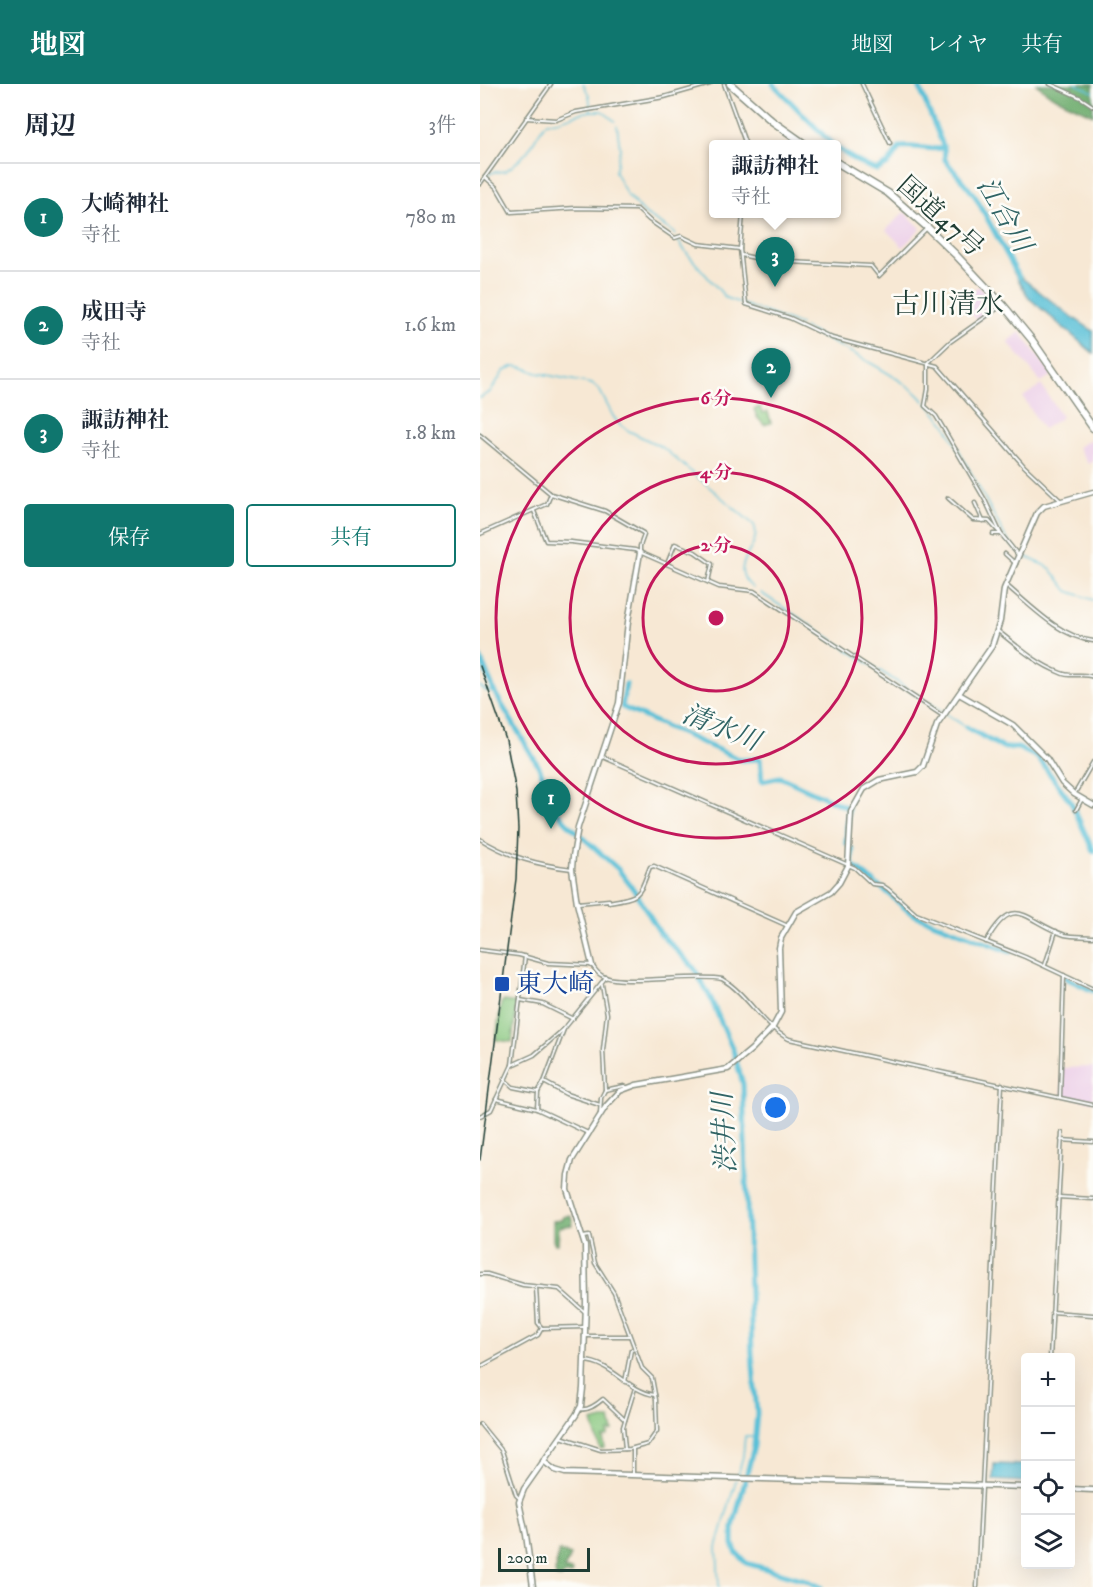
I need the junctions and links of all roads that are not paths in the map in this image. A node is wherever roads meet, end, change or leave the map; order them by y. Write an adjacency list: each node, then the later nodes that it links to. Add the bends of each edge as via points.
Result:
1 (551, 84): 8 (street)
2 (710, 84): 8 (street, via 664,98 591,109 556,120)
3 (724, 84): 9 (street)
4 (730, 84): 10 (highway)
5 (862, 84): 11 (street)
6 (1050, 84): 7 (street)
7 (1093, 106)
8 (526, 118): 13 (street)
9 (745, 140)
10 (800, 140)
11 (890, 143)
12 (841, 164): 16 (highway, 国道47号, via 888,193)
13 (485, 177): 14 (street); 17 (street, via 497,188 511,212 637,208 675,238)
14 (480, 184)
15 (743, 218): 17 (street)
16 (927, 227): 18 (street, via 879,276 871,266 769,261); 19 (highway, 国道47号)
17 (740, 249): 18 (street)
18 (741, 255): 20 (street, via 746,304 790,318 832,338)
19 (1003, 305): 20 (street, via 950,342); 21 (highway, 国道47号)
20 (928, 363): 26 (street, via 940,368 1023,466); 32 (street, via 925,406 942,426)
21 (1093, 428)
22 (480, 435): 24 (street)
23 (1093, 492): 26 (main road)
24 (551, 494): 28 (street, via 549,503); 33 (street, via 605,511 643,533)
25 (948, 498): 29 (street, via 973,520)
26 (1062, 501): 35 (main road, via 1040,509)
27 (975, 503): 29 (street)
28 (534, 511): 30 (street); 33 (street, via 546,541)
29 (983, 521): 32 (street, via 989,521)
30 (480, 534)
31 (993, 534): 32 (street)
32 (1001, 534): 35 (street)
33 (640, 553): 36 (street); 45 (main road, via 619,703)
34 (1005, 554): 37 (street)
35 (1020, 555): 37 (main road)
36 (667, 564): 38 (street); 38 (street, via 675,544 695,552 712,564)
37 (1016, 564): 39 (main road)
38 (708, 582): 44 (street, via 754,591)
39 (1006, 585): 40 (main road); 41 (street, via 1065,632)
40 (998, 631): 42 (street, via 1063,675); 43 (main road)
41 (1093, 641)
42 (1093, 677)
43 (959, 694): 44 (main road); 47 (main road, via 1013,725)
44 (944, 715): 52 (main road, via 920,769 879,780 859,795 852,812)
45 (603, 757): 52 (street); 53 (main road, via 576,835)
46 (1093, 762): 47 (street)
47 (1074, 794): 48 (main road)
48 (1082, 799): 49 (main road); 50 (street)
49 (1093, 805)
50 (1076, 810)
51 (480, 839): 53 (street, via 508,855)
52 (848, 866): 55 (main road, via 835,888 796,912); 58 (street, via 872,884 882,885 916,914)
53 (572, 869): 54 (main road)
54 (577, 903): 55 (street, via 635,897 654,866); 61 (main road)
55 (788, 926): 69 (main road, via 778,948 781,1012)
56 (1056, 931): 57 (street); 58 (street, via 1025,914 1007,914); 62 (street)
57 (1093, 937)
58 (986, 942): 62 (street)
59 (480, 950): 60 (street)
60 (525, 956): 61 (street, via 548,963); 67 (street)
61 (592, 965): 64 (street)
62 (1045, 966): 63 (street)
63 (1064, 975): 66 (street); 78 (street)
64 (606, 978): 65 (street); 69 (street, via 718,978 732,985)
65 (602, 985): 68 (street); 76 (street, via 608,1014 603,1050)
66 (1093, 989)
67 (520, 1000): 68 (street, via 550,1006); 71 (street)
68 (573, 1019): 70 (street)
69 (773, 1027): 74 (street, via 795,1041); 75 (main road, via 737,1062 722,1070)
70 (564, 1029): 71 (street, via 534,1055); 73 (street)
71 (512, 1065): 72 (street)
72 (504, 1079): 77 (street, via 513,1087); 79 (street)
73 (544, 1082): 77 (street); 80 (street)
74 (1002, 1084): 78 (street); 116 (street)
75 (628, 1088): 76 (street); 83 (main road, via 615,1095)
76 (605, 1090): 80 (street)
77 (538, 1092): 82 (street)
78 (1060, 1097): 81 (street)
79 (496, 1099): 82 (street); 84 (street, via 489,1113)
80 (600, 1105): 83 (street)
81 (1093, 1105)
82 (537, 1109): 85 (street)
83 (600, 1114): 85 (main road)
84 (480, 1116)
85 (588, 1133): 91 (main road, via 572,1160 567,1181)
86 (1062, 1133): 87 (street)
87 (1061, 1140): 88 (street); 89 (street)
88 (1093, 1142)
89 (1058, 1197): 90 (street); 95 (street)
90 (1093, 1199)
91 (583, 1237): 94 (main road); 100 (street, via 589,1236 595,1263 614,1293)
92 (480, 1274): 93 (street)
93 (536, 1287): 94 (street, via 559,1288); 98 (street, via 538,1323)
94 (585, 1312): 97 (main road)
95 (1052, 1312): 96 (street); 102 (street)
96 (1093, 1315)
97 (584, 1327): 98 (street); 99 (main road)
98 (542, 1328): 104 (street, via 538,1335)
99 (584, 1336): 100 (street); 103 (main road)
100 (629, 1336): 101 (street)
101 (635, 1349): 105 (street, via 631,1350); 107 (street, via 642,1368 652,1378)
102 (1050, 1353)
103 (584, 1361): 105 (street, via 603,1365); 108 (main road)
104 (480, 1367)
105 (625, 1382): 106 (street)
106 (635, 1388): 107 (street); 109 (street)
107 (655, 1395): 113 (street, via 657,1431 648,1444)
108 (580, 1408): 109 (street, via 603,1400); 111 (main road)
109 (625, 1420): 112 (street)
110 (480, 1424): 120 (street, via 504,1455)
111 (561, 1437): 112 (street, via 601,1450); 114 (main road)
112 (625, 1449): 113 (street)
113 (633, 1449): 115 (street)
114 (543, 1461): 115 (main road, via 565,1473); 120 (main road)
115 (633, 1475): 116 (main road)
116 (982, 1485): 117 (main road); 122 (street)
117 (1021, 1487)
118 (1075, 1489): 119 (main road)
119 (1093, 1490)
120 (519, 1498): 121 (main road)
121 (533, 1587)
122 (976, 1587)

